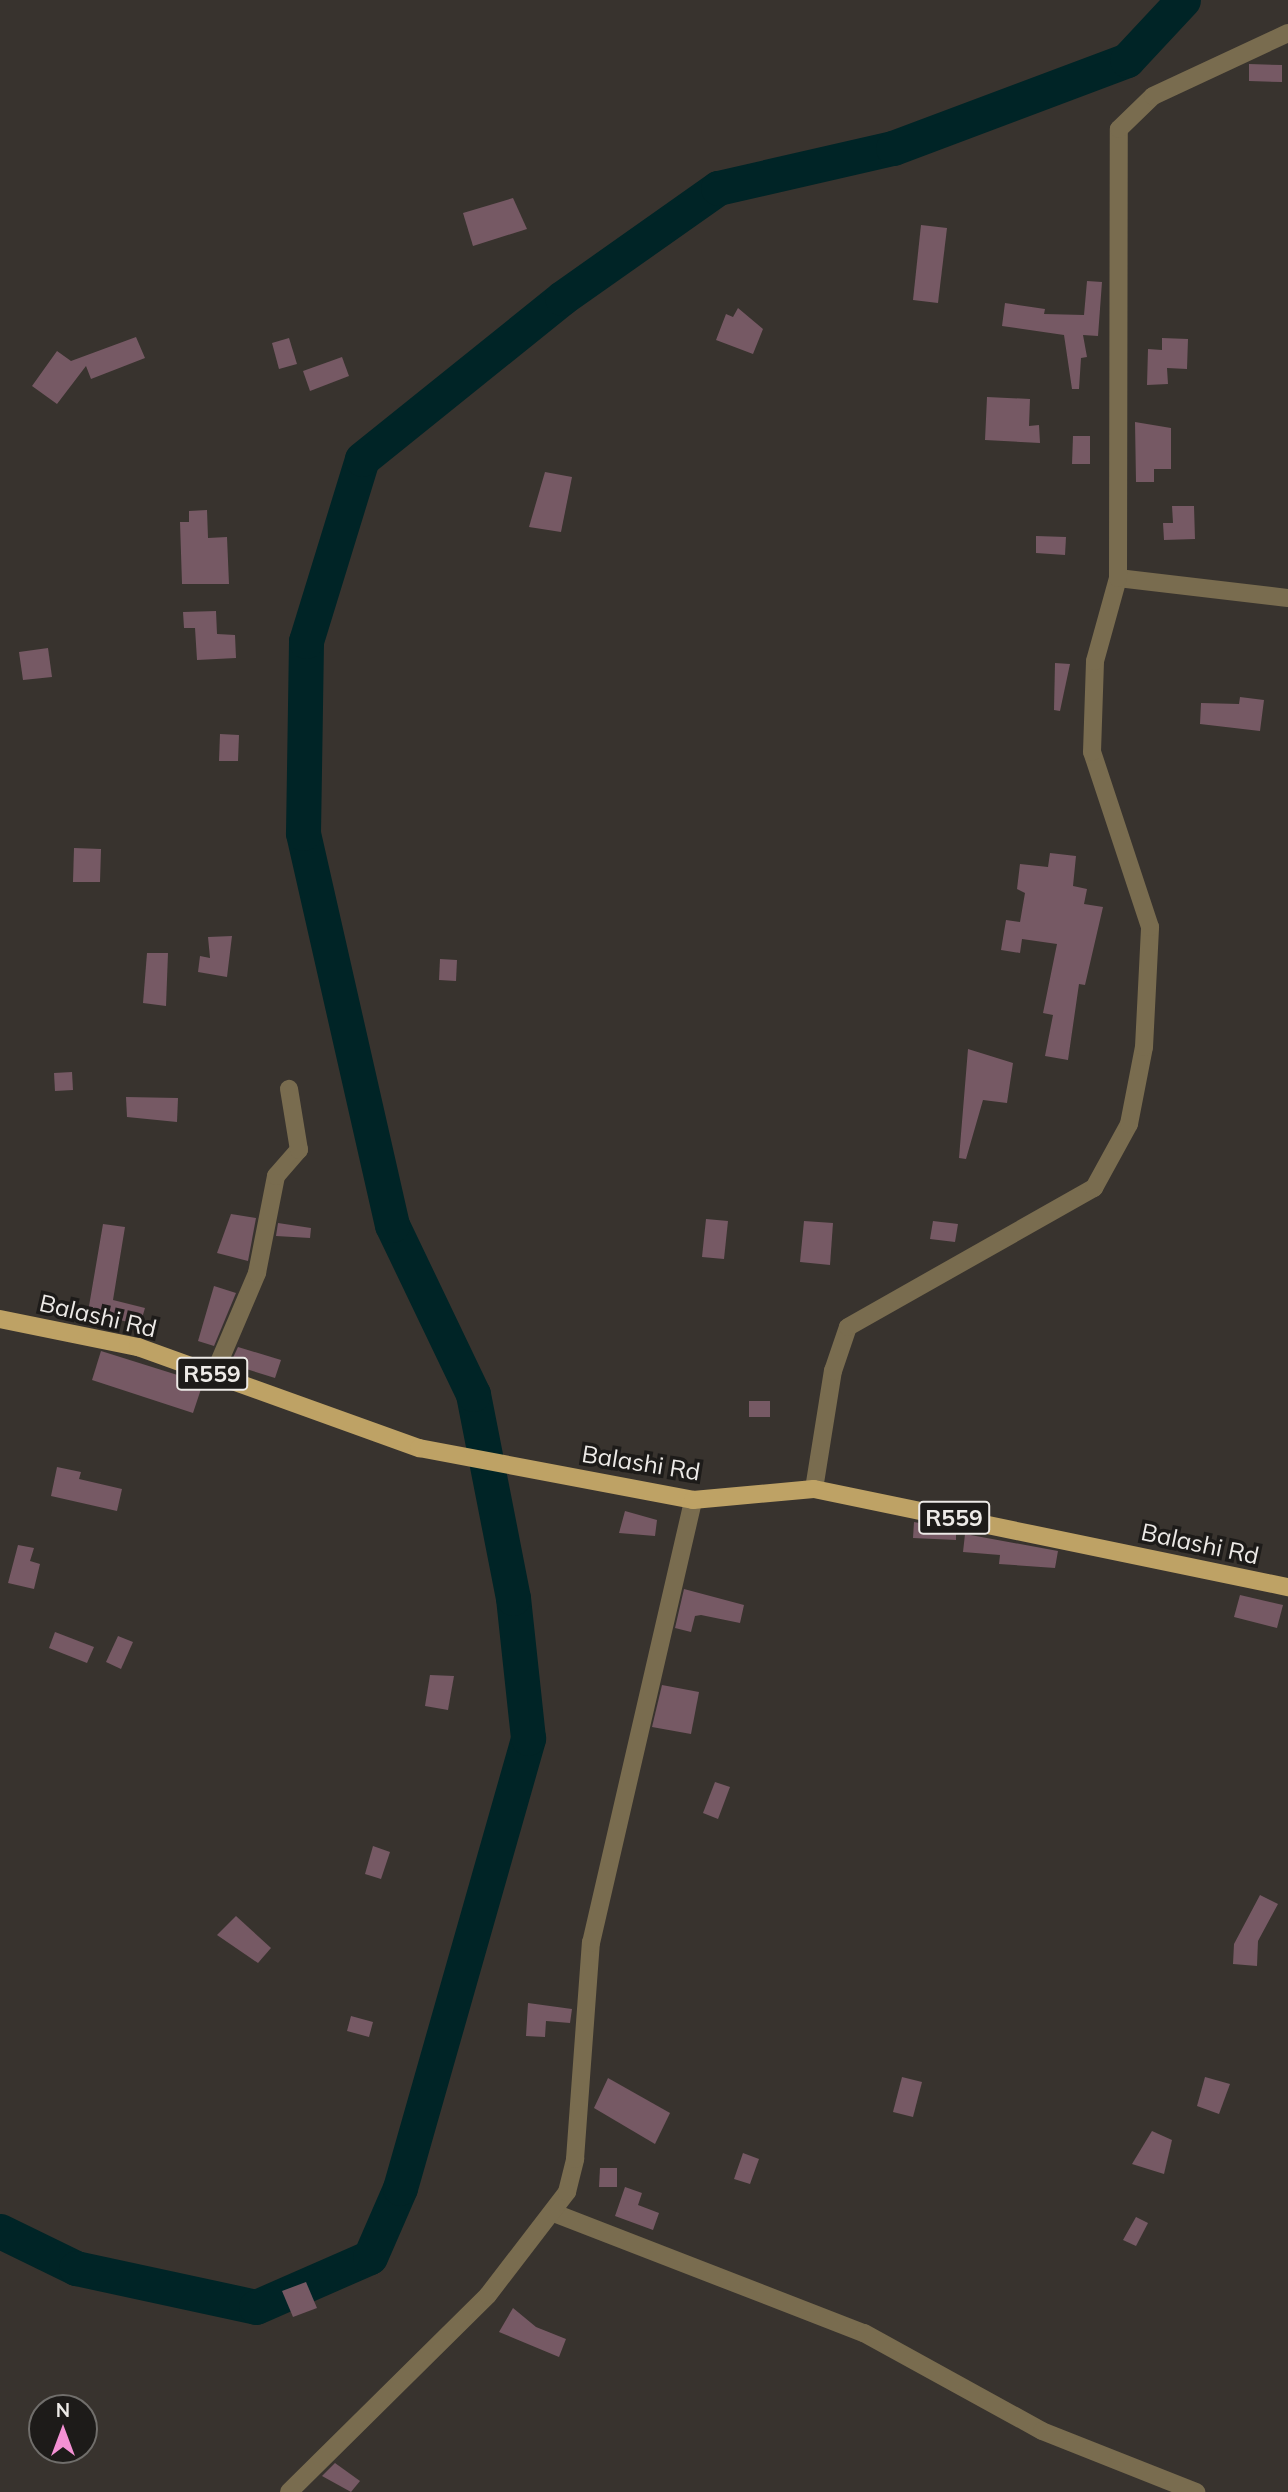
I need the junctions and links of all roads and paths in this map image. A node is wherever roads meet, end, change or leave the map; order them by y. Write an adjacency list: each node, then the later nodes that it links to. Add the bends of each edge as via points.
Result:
1 (1288, 33): 2 (street, via 1153,96 1119,129)
2 (1118, 578): 3 (street); 7 (street, via 1095,662 1092,752 1150,927 1144,1047 1129,1124 1094,1188 848,1327 833,1371)
3 (1288, 598)
4 (289, 1089): 6 (street, via 299,1150 276,1176 257,1273)
5 (0, 1319): 6 (main road, Balashi Rd / R559, via 138,1347)
6 (214, 1374): 8 (main road, Balashi Rd / R559, via 419,1448)
7 (814, 1489): 8 (main road, Balashi Rd / R559); 9 (main road, Balashi Rd / R559)
8 (693, 1500): 10 (street, via 591,1942 575,2159)
9 (1288, 1587)
10 (554, 2213): 11 (street, via 488,2295); 12 (street, via 864,2333 1042,2431)
11 (289, 2492)
12 (1196, 2492)

